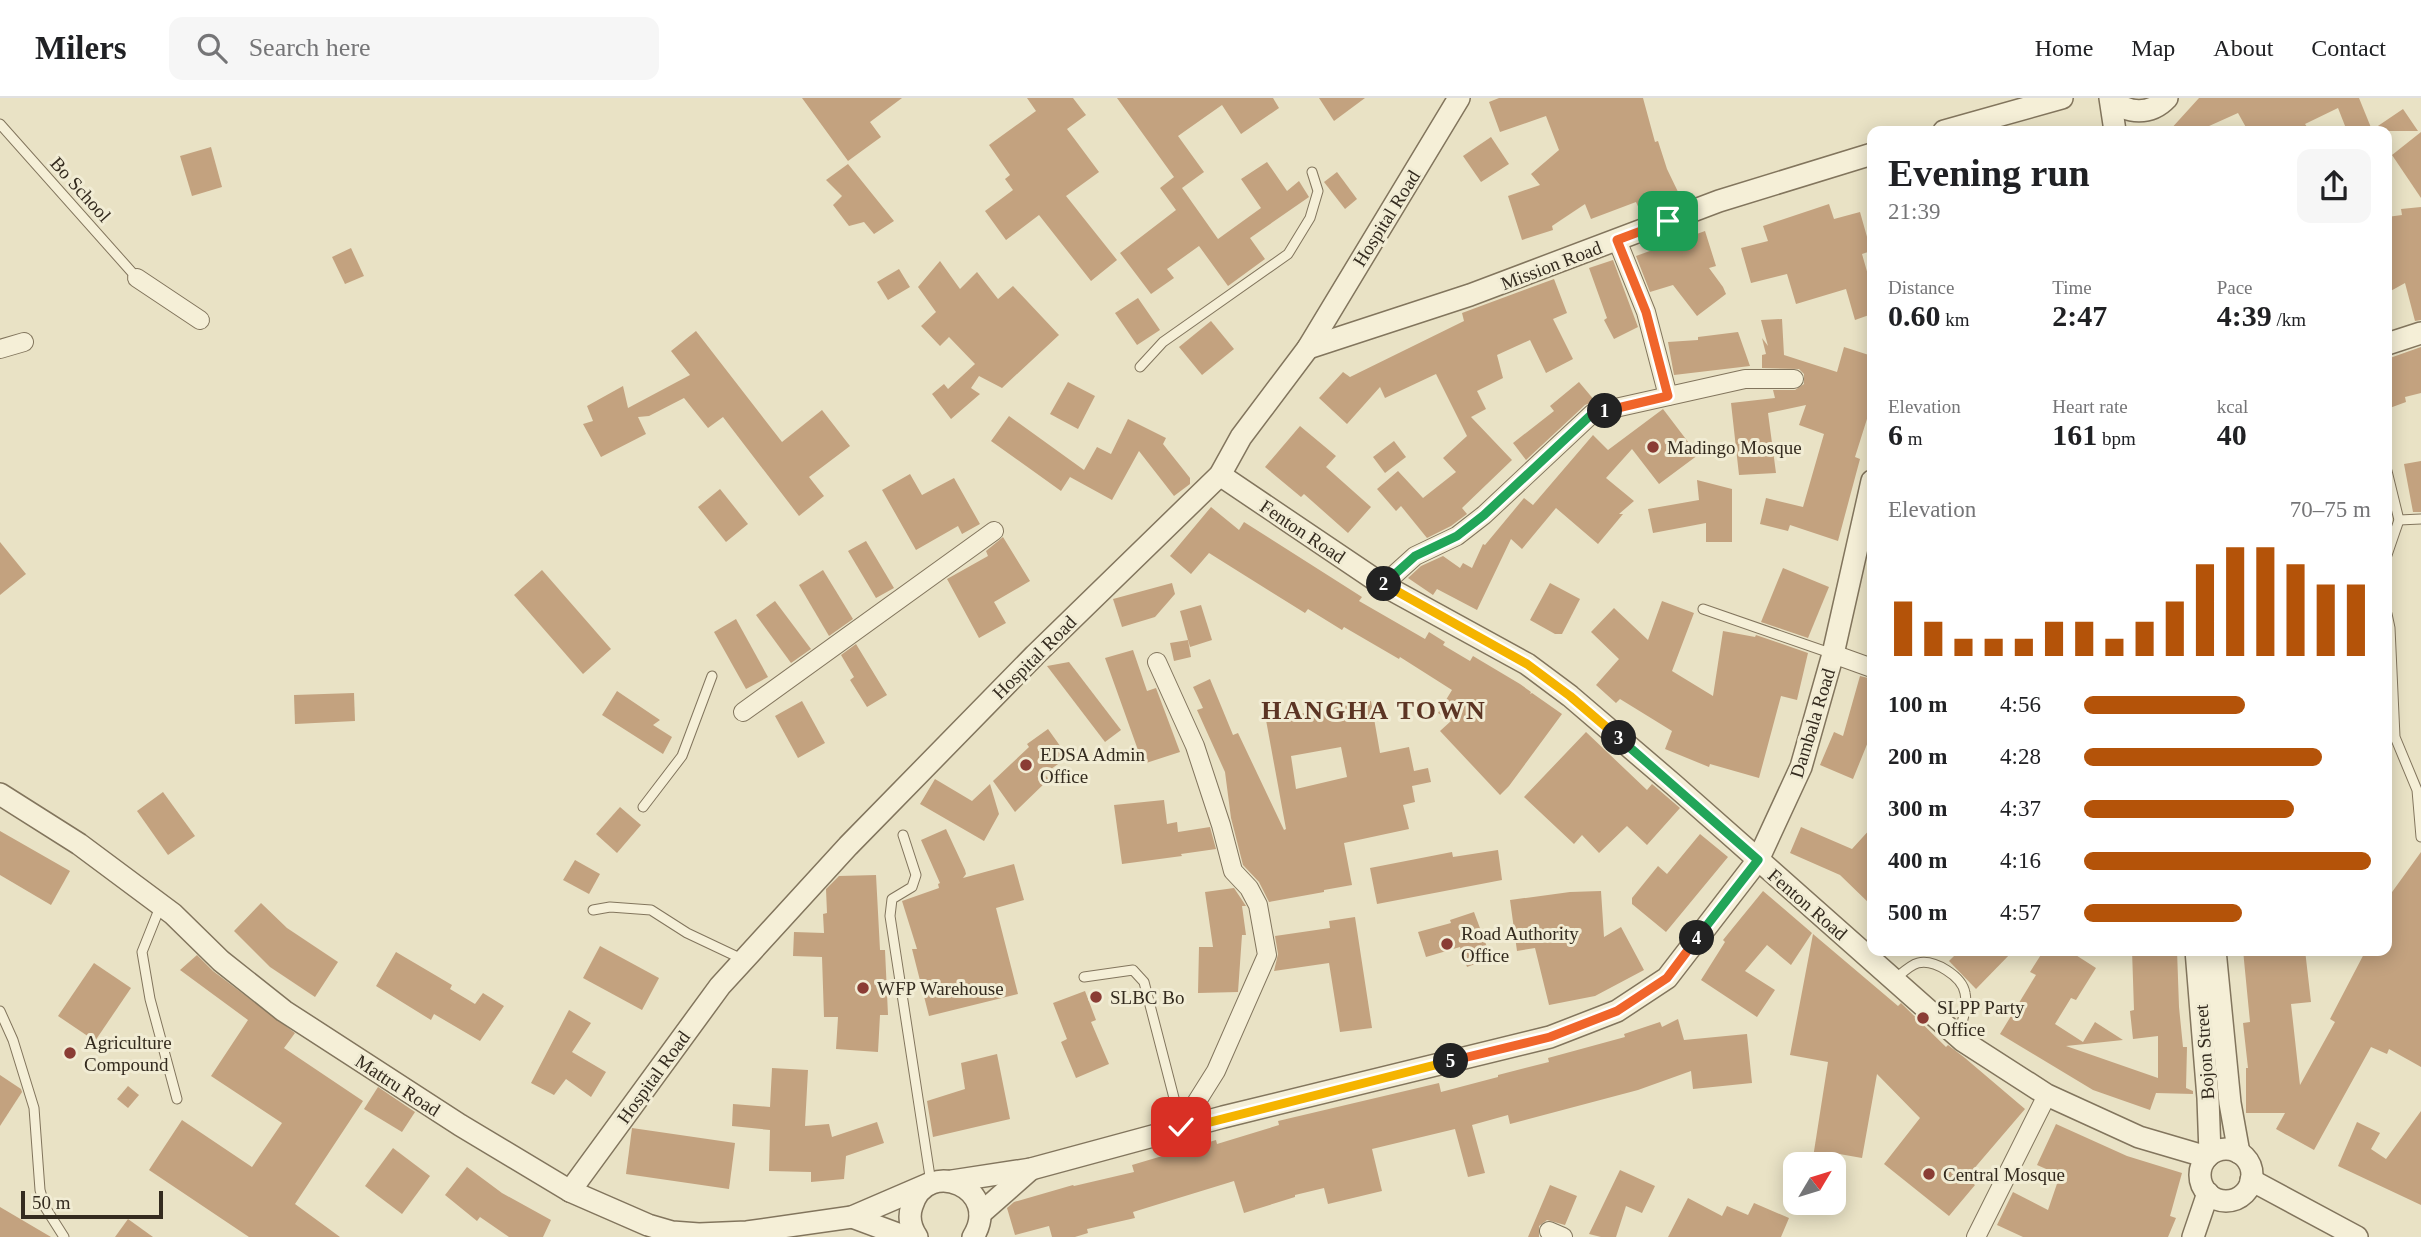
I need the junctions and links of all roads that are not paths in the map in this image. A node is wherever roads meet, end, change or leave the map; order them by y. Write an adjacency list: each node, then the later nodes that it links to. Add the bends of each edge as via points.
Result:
1 (1459, 98): 17 (street, Hospital Road)
2 (2062, 98): 7 (street)
3 (2111, 98): 5 (street); 8 (street)
4 (2167, 98): 5 (street)
5 (2144, 121)
6 (0, 124): 12 (lane, Bo School)
7 (1962, 126)
8 (2114, 126)
9 (1867, 156): 11 (street, Mission Road, via 1719,201)
10 (1312, 172): 19 (lane, via 1318,191 1310,218 1288,254 1163,342)
11 (1617, 240): 17 (street, Mission Road); 21 (street, via 1646,312)
12 (137, 278): 13 (street)
13 (200, 320)
14 (2421, 333): 16 (street)
15 (24, 342): 18 (street)
16 (2392, 342)
17 (1308, 348): 22 (street, Hospital Road, via 1241,438)
18 (0, 349)
19 (1140, 368)
20 (1794, 379): 21 (street, via 1745,379)
21 (1668, 396): 29 (street, via 1593,413 1484,515 1457,536 1415,556)
22 (1220, 475): 29 (street, Fenton Road); 46 (street, Hospital Road, via 1035,655)
23 (2392, 491): 26 (lane)
24 (1867, 508): 31 (street, Dambala Road)
25 (2421, 519): 26 (lane)
26 (2399, 520): 28 (lane)
27 (994, 531): 36 (street)
28 (2392, 540)
29 (1383, 585): 41 (street, Fenton Road, via 1527,664)
30 (1703, 609): 31 (lane)
31 (1833, 654): 33 (street); 41 (street, Dambala Road, via 1801,767)
32 (1157, 662): 53 (street, via 1195,746 1233,871 1258,905 1267,955 1216,1071)
33 (1867, 666)
34 (2392, 672): 40 (lane, via 2395,737 2417,790)
35 (712, 676): 38 (lane, via 682,756)
36 (743, 712)
37 (0, 794): 42 (street, Mattru Road, via 79,844)
38 (643, 807)
39 (903, 835): 59 (lane, via 916,875 912,887 892,899 890,916)
40 (2421, 837)
41 (1758, 860): 48 (street, Fenton Road); 53 (street, Dambala Road, via 1667,978 1617,1011 1550,1037)
42 (161, 905): 52 (lane, via 142,952); 60 (street, Mattru Road, via 284,1011)
43 (593, 910): 46 (lane, via 651,910)
44 (2196, 956): 55 (street, Bojon Street)
45 (2216, 956): 54 (street, Bojon Street)
46 (744, 960): 60 (street, Hospital Road, via 720,986)
47 (1084, 977): 53 (lane, via 1133,971 1144,982)
48 (1894, 980): 50 (street, Fenton Road); 50 (lane, via 1917,963 1948,970 1965,989 1966,1007)
49 (0, 1010): 65 (lane, via 34,1108 40,1190)
50 (1958, 1037): 51 (street, Fenton Road)
51 (2047, 1095): 55 (street, Fenton Road, via 2139,1138); 68 (street)
52 (177, 1099)
53 (1180, 1128): 56 (street, Dambala Road)
54 (2239, 1153): 55 (street, via 2222,1149); 57 (street, via 2250,1167)
55 (2208, 1156): 61 (street, via 2200,1169)
56 (1031, 1169): 58 (street, Dambala Road); 62 (street, Dambala Road)
57 (2251, 1180): 61 (street, via 2245,1192 2233,1199); 70 (street)
58 (953, 1181): 59 (street, Dambala Road); 62 (street, via 972,1193)
59 (931, 1183): 63 (street, Mattru Road); 67 (street, via 921,1190 910,1211 910,1223)
60 (570, 1191): 63 (street, Mattru Road, via 672,1232)
61 (2208, 1193): 69 (street)
62 (980, 1213): 64 (street)
63 (866, 1226): 66 (street, Mattru Road)
64 (974, 1236)
65 (64, 1237)
66 (906, 1237)
67 (918, 1237)
68 (1976, 1237)
69 (2193, 1237)
70 (2357, 1237)

